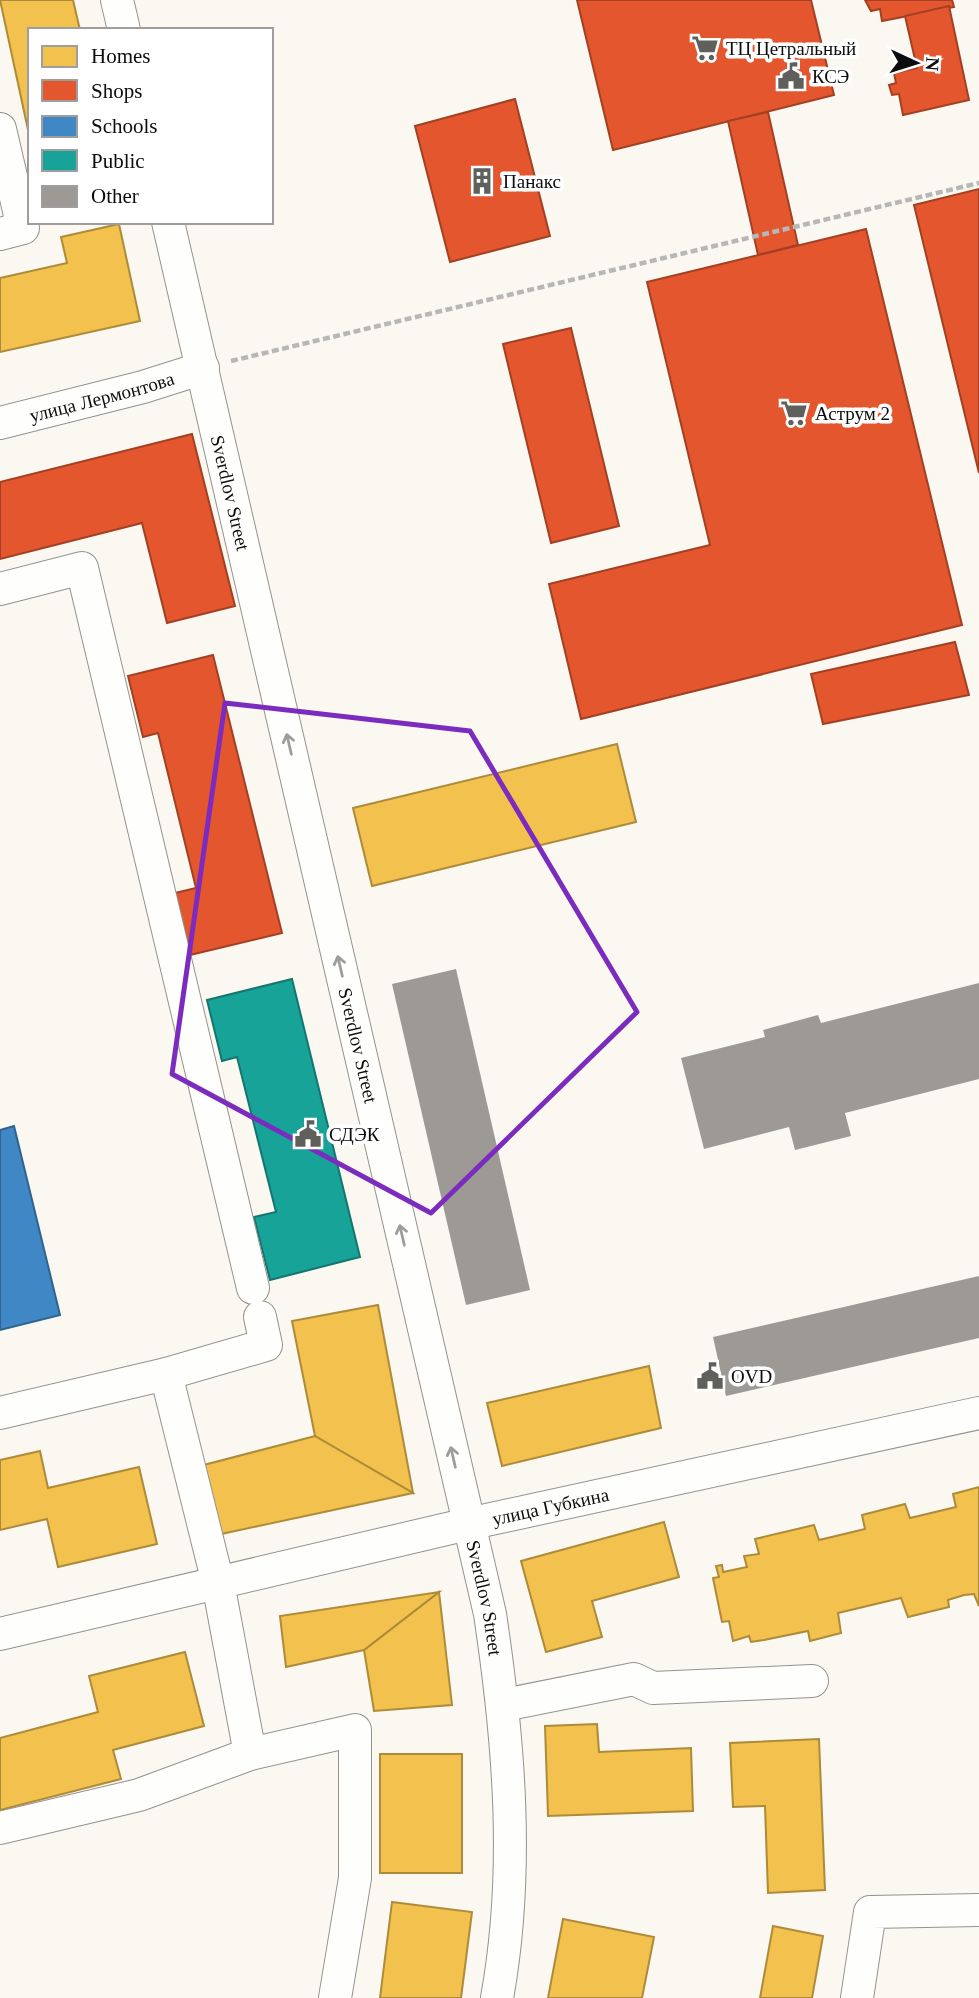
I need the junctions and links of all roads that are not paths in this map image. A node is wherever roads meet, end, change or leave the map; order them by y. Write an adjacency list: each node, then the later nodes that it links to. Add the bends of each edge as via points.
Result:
1 (117, 0): 2 (street)
2 (124, 28)
3 (0, 129): 5 (street, via 23,228)
4 (169, 224): 6 (street, Sverdlov Street)
5 (0, 234)
6 (203, 368): 7 (street, улица Лермонтова); 12 (street, Sverdlov Street, one-way to 6)
7 (0, 423)
8 (0, 589): 9 (street, via 82,568 266,1345)
9 (166, 1374): 10 (street); 13 (street)
10 (0, 1413)
11 (979, 1413): 12 (street, улица Губкина)
12 (468, 1524): 13 (street, улица Губкина); 16 (street, Sverdlov Street, via 490,1614)
13 (218, 1583): 14 (street, улица Губкина); 17 (street)
14 (0, 1634)
15 (813, 1681): 16 (street, via 653,1688 634,1679)
16 (504, 1705): 21 (street, Sverdlov Street, via 510,1797 509,1890)
17 (250, 1754): 18 (street, via 139,1795); 20 (street, via 355,1730 355,1878)
18 (0, 1828)
19 (979, 1910): 22 (street, via 870,1912)
20 (335, 1998)
21 (497, 1998)
22 (857, 1998)

